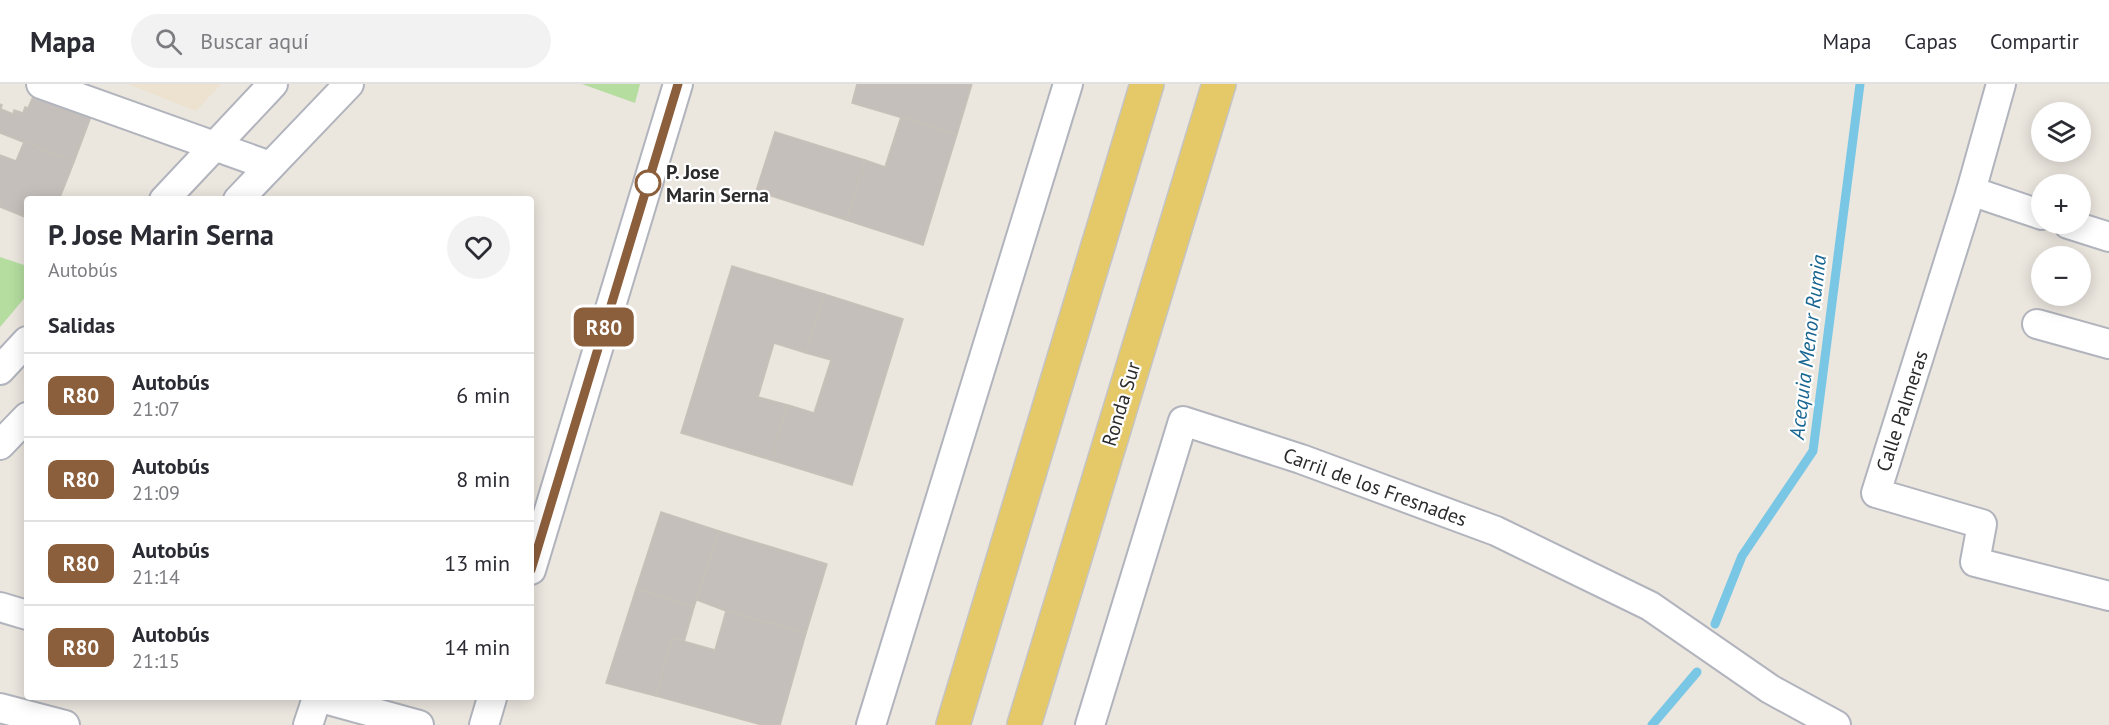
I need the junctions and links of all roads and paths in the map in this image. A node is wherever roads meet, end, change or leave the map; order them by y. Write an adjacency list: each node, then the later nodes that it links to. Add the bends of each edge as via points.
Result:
1 (41, 84): 9 (street)
2 (273, 84): 9 (street)
3 (349, 84): 10 (street)
4 (678, 84): 23 (street)
5 (1068, 84): 35 (street)
6 (1147, 84): 36 (main road)
7 (1219, 84): 37 (main road, Ronda Sur)
8 (2001, 84): 11 (street, Calle Palmeras)
9 (215, 146): 10 (street); 12 (street)
10 (270, 166): 13 (street)
11 (1971, 191): 14 (street); 24 (street, Calle Palmeras, via 1876,493 1982,524 1975,562)
12 (168, 196)
13 (242, 196)
14 (2031, 210)
15 (2091, 231): 16 (street)
16 (2109, 237)
17 (2037, 324): 18 (street)
18 (2109, 344)
19 (24, 345): 20 (street)
20 (0, 369)
21 (24, 420): 22 (street)
22 (0, 445)
23 (534, 560)
24 (2109, 596)
25 (0, 607): 26 (street)
26 (24, 614)
27 (318, 700): 32 (street)
28 (326, 700): 33 (street)
29 (491, 700): 34 (street)
30 (0, 708): 31 (street)
31 (65, 725)
32 (308, 725)
33 (419, 725)
34 (484, 725)
35 (871, 725)
36 (953, 725)
37 (1024, 725)
38 (1090, 725): 39 (street, Carril de los Fresnades, via 1183,421 1301,459 1496,531 1650,606 1770,689)
39 (1836, 725)

